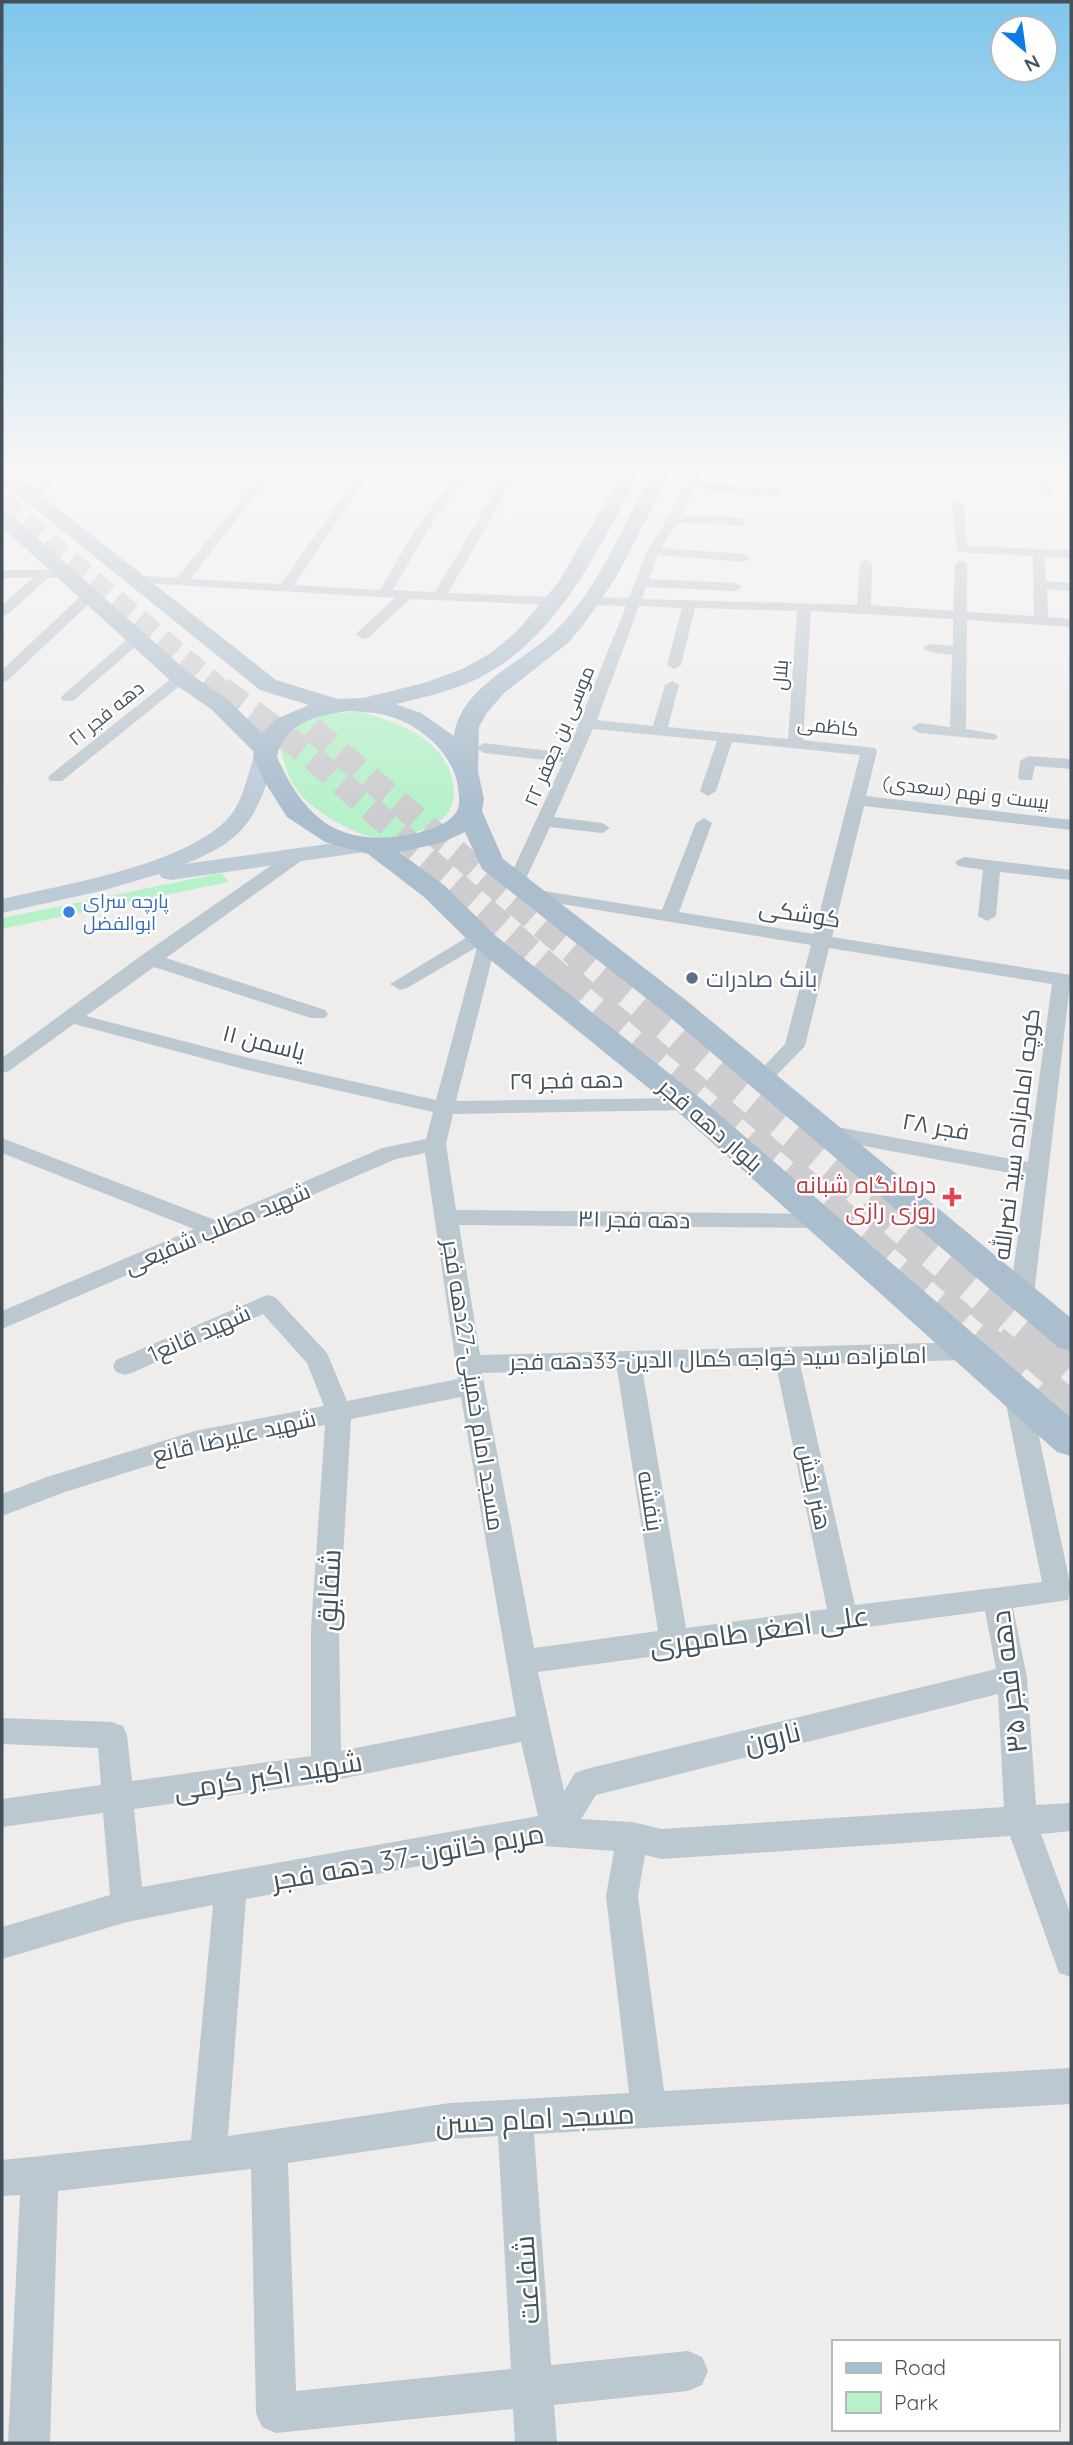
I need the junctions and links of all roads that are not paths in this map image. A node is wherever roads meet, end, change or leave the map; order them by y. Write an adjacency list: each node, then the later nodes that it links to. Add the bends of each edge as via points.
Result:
1 (43, 583): 28 (street)
2 (67, 583): 21 (main road)
3 (136, 583): 41 (main road)
4 (199, 583): 17 (street)
5 (288, 583): 17 (street)
6 (390, 583): 18 (street)
7 (447, 583): 20 (street)
8 (566, 583): 22 (main road)
9 (606, 583): 23 (main road)
10 (639, 583): 24 (street, موسی بن جعفر ۲۲)
11 (641, 583): 15 (street)
12 (865, 583): 27 (street)
13 (960, 583): 29 (street)
14 (1040, 585): 16 (street); 30 (street)
15 (735, 587)
16 (1071, 587)
17 (285, 588): 18 (street)
18 (384, 594): 19 (street)
19 (407, 595): 20 (street); 32 (street)
20 (439, 596): 22 (street)
21 (88, 597): 33 (main road); 38 (street)
22 (555, 601): 37 (main road, via 510,650)
23 (590, 601): 24 (street); 40 (main road, via 560,638)
24 (634, 604): 25 (street); 47 (street, موسی بن جعفر ۲۲)
25 (689, 605): 26 (street); 36 (street)
26 (804, 608): 27 (street); 53 (street, بلال)
27 (864, 609): 29 (street)
28 (2, 612)
29 (959, 615): 30 (street); 35 (street)
30 (1041, 621): 31 (street)
31 (1071, 623)
32 (363, 635)
33 (137, 638): 39 (main road); 43 (street)
34 (930, 648): 35 (street)
35 (958, 651): 50 (street)
36 (674, 665)
37 (468, 674): 40 (main road, via 467,680 476,685); 41 (main road, via 387,688); 46 (main road)
38 (2, 678)
39 (181, 678): 44 (main road); 59 (street, دهه فجر ۲۱)
40 (502, 683): 58 (main road, via 467,728)
41 (268, 685): 44 (main road, via 273,692 268,700 235,707); 45 (main road)
42 (672, 685): 49 (street)
43 (68, 698)
44 (219, 704): 55 (main road)
45 (335, 705): 46 (main road); 55 (main road, via 289,720 271,737)
46 (363, 705): 58 (main road, via 413,718 440,737)
47 (588, 724): 49 (street, کاظمی); 56 (street, موسی بن جعفر ۲۲)
48 (919, 728): 50 (street)
49 (659, 730): 51 (street, کاظمی)
50 (958, 733): 52 (street)
51 (726, 737): 53 (street, کاظمی); 61 (street)
52 (990, 737)
53 (795, 744): 62 (street, کاظمی, via 869,751)
54 (484, 748): 56 (street)
55 (265, 753): 65 (main road); 69 (main road, via 291,807 326,830)
56 (573, 758): 64 (street, موسی بن جعفر ۲۲)
57 (1071, 765): 60 (street, via 1028,761)
58 (467, 770): 63 (main road)
59 (56, 778)
60 (1026, 778)
61 (708, 791)
62 (857, 800): 67 (street, بیست و نهم (سعدی)); 82 (street, کاظمی)
63 (470, 812): 69 (main road, via 443,834 400,845); 72 (main road)
64 (544, 821): 68 (street); 76 (street, موسی بن جعفر ۲۲)
65 (237, 822): 70 (main road, via 247,844); 75 (main road, via 184,857)
66 (704, 823): 79 (street)
67 (1071, 825)
68 (602, 828)
69 (368, 846): 70 (main road); 77 (main road, بلوار دهه فجر)
70 (295, 857): 75 (main road); 83 (street)
71 (964, 862): 73 (street)
72 (491, 863): 76 (main road); 77 (main road, via 456,856 428,864 426,872)
73 (992, 866): 74 (street); 80 (street)
74 (1071, 875)
75 (107, 882): 78 (main road)
76 (523, 888): 79 (street, کوشکی); 89 (main road)
77 (434, 891): 81 (main road, بلوار دهه فجر)
78 (2, 906)
79 (669, 916): 82 (street, کوشکی)
80 (987, 916)
81 (484, 940): 85 (street); 90 (main road, بلوار دهه فجر); 91 (street, مسجد امام خمینی-27دهه فجر)
82 (821, 941): 84 (street, کوشکی); 89 (street, via 795,1046)
83 (149, 959): 86 (street); 87 (street)
84 (1066, 981): 95 (street, کوچه امامزاده سید نصرالله)
85 (400, 984)
86 (318, 1014)
87 (73, 1018): 88 (street); 91 (street, یاسمن ۱۱, via 247,1064)
88 (2, 1068)
89 (762, 1079): 92 (main road)
90 (688, 1104): 91 (street, دهه فجر ۲۹); 97 (main road, بلوار دهه فجر)
91 (445, 1108): 93 (street, مسجد امام خمینی-27دهه فجر)
92 (826, 1132): 95 (street, فجر ۲۸); 99 (main road)
93 (435, 1144): 96 (street, مسجد امام خمینی-27دهه فجر); 98 (street, شهید مطلب شفیعی, via 390,1153)
94 (2, 1145): 98 (street)
95 (1038, 1171): 99 (street, کوچه امامزاده سید نصرالله)
96 (446, 1217): 97 (street, دهه فجر ۳۱); 106 (street, مسجد امام خمینی-27دهه فجر)
97 (822, 1221): 102 (main road, بلوار دهه فجر)
98 (216, 1229): 100 (street, شهید مطلب شفیعی)
99 (1021, 1295): 101 (main road)
100 (2, 1321)
101 (1066, 1329)
102 (969, 1351): 103 (street, امامزاده سید خواجه کمال الدین-33دهه فجر); 107 (main road, بلوار دهه فجر)
103 (786, 1356): 104 (street, امامزاده سید خواجه کمال الدین-33دهه فجر); 112 (street, هنر بخش)
104 (628, 1360): 106 (street, امامزاده سید خواجه کمال الدین-33دهه فجر); 113 (street, بنفشه)
105 (125, 1366): 108 (street, 1شهید قانع, via 267,1303 318,1359)
106 (470, 1375): 108 (street, شهید علیرضا قانع); 114 (street, مسجد امام خمینی-27دهه فجر)
107 (1017, 1394): 109 (main road, بلوار دهه فجر); 111 (street, دهه فجر ۳۵, via 1058,1592)
108 (339, 1412): 110 (street, شهید علیرضا قانع, via 195,1441); 118 (street, شقایق, via 325,1628)
109 (1071, 1441)
110 (2, 1505)
111 (997, 1598): 112 (street, علی اصغر طامهری); 115 (street, دهه فجر ۳۵)
112 (844, 1619): 113 (street, علی اصغر طامهری)
113 (674, 1641): 114 (street, علی اصغر طامهری)
114 (521, 1662): 116 (street, مسجد امام خمینی-27دهه فجر)
115 (1012, 1678): 122 (street, دهه فجر ۳۵); 123 (street, نارون, via 586,1783)
116 (533, 1726): 118 (street, شهید اکبر کرمی); 123 (street, مسجد امام خمینی-27دهه فجر)
117 (2, 1731): 119 (street, via 111,1735)
118 (326, 1768): 119 (street, شهید اکبر کرمی)
119 (115, 1798): 120 (street, شهید اکبر کرمی); 126 (street)
120 (2, 1813)
121 (1071, 1817): 122 (street, مریم خاتون-37 دهه فجر)
122 (1021, 1821): 124 (street, مریم خاتون-37 دهه فجر, via 662,1844); 128 (street, دهه فجر ۳۵)
123 (557, 1830): 124 (street, مریم خاتون-37 دهه فجر); 125 (street, مریم خاتون-37 دهه فجر, via 530,1830)
124 (632, 1837): 130 (street, via 622,1896)
125 (231, 1886): 126 (street, مریم خاتون-37 دهه فجر); 133 (street)
126 (127, 1906): 127 (street, مریم خاتون-37 دهه فجر)
127 (2, 1944)
128 (1071, 1961)
129 (1071, 2086): 130 (street, مسجد امام حسن)
130 (649, 2111): 131 (street, مسجد امام حسن)
131 (515, 2118): 132 (street, مسجد امام حسن, via 450,2121); 137 (street, شفاعت)
132 (269, 2148): 133 (street, مسجد امام حسن); 137 (street, via 275,2413)
133 (208, 2157): 134 (street, مسجد امام حسن)
134 (40, 2174): 135 (street, مسجد امام حسن); 138 (street)
135 (2, 2178)
136 (688, 2371): 137 (street)
137 (533, 2388): 139 (street, شفاعت)
138 (29, 2443)
139 (536, 2443)

